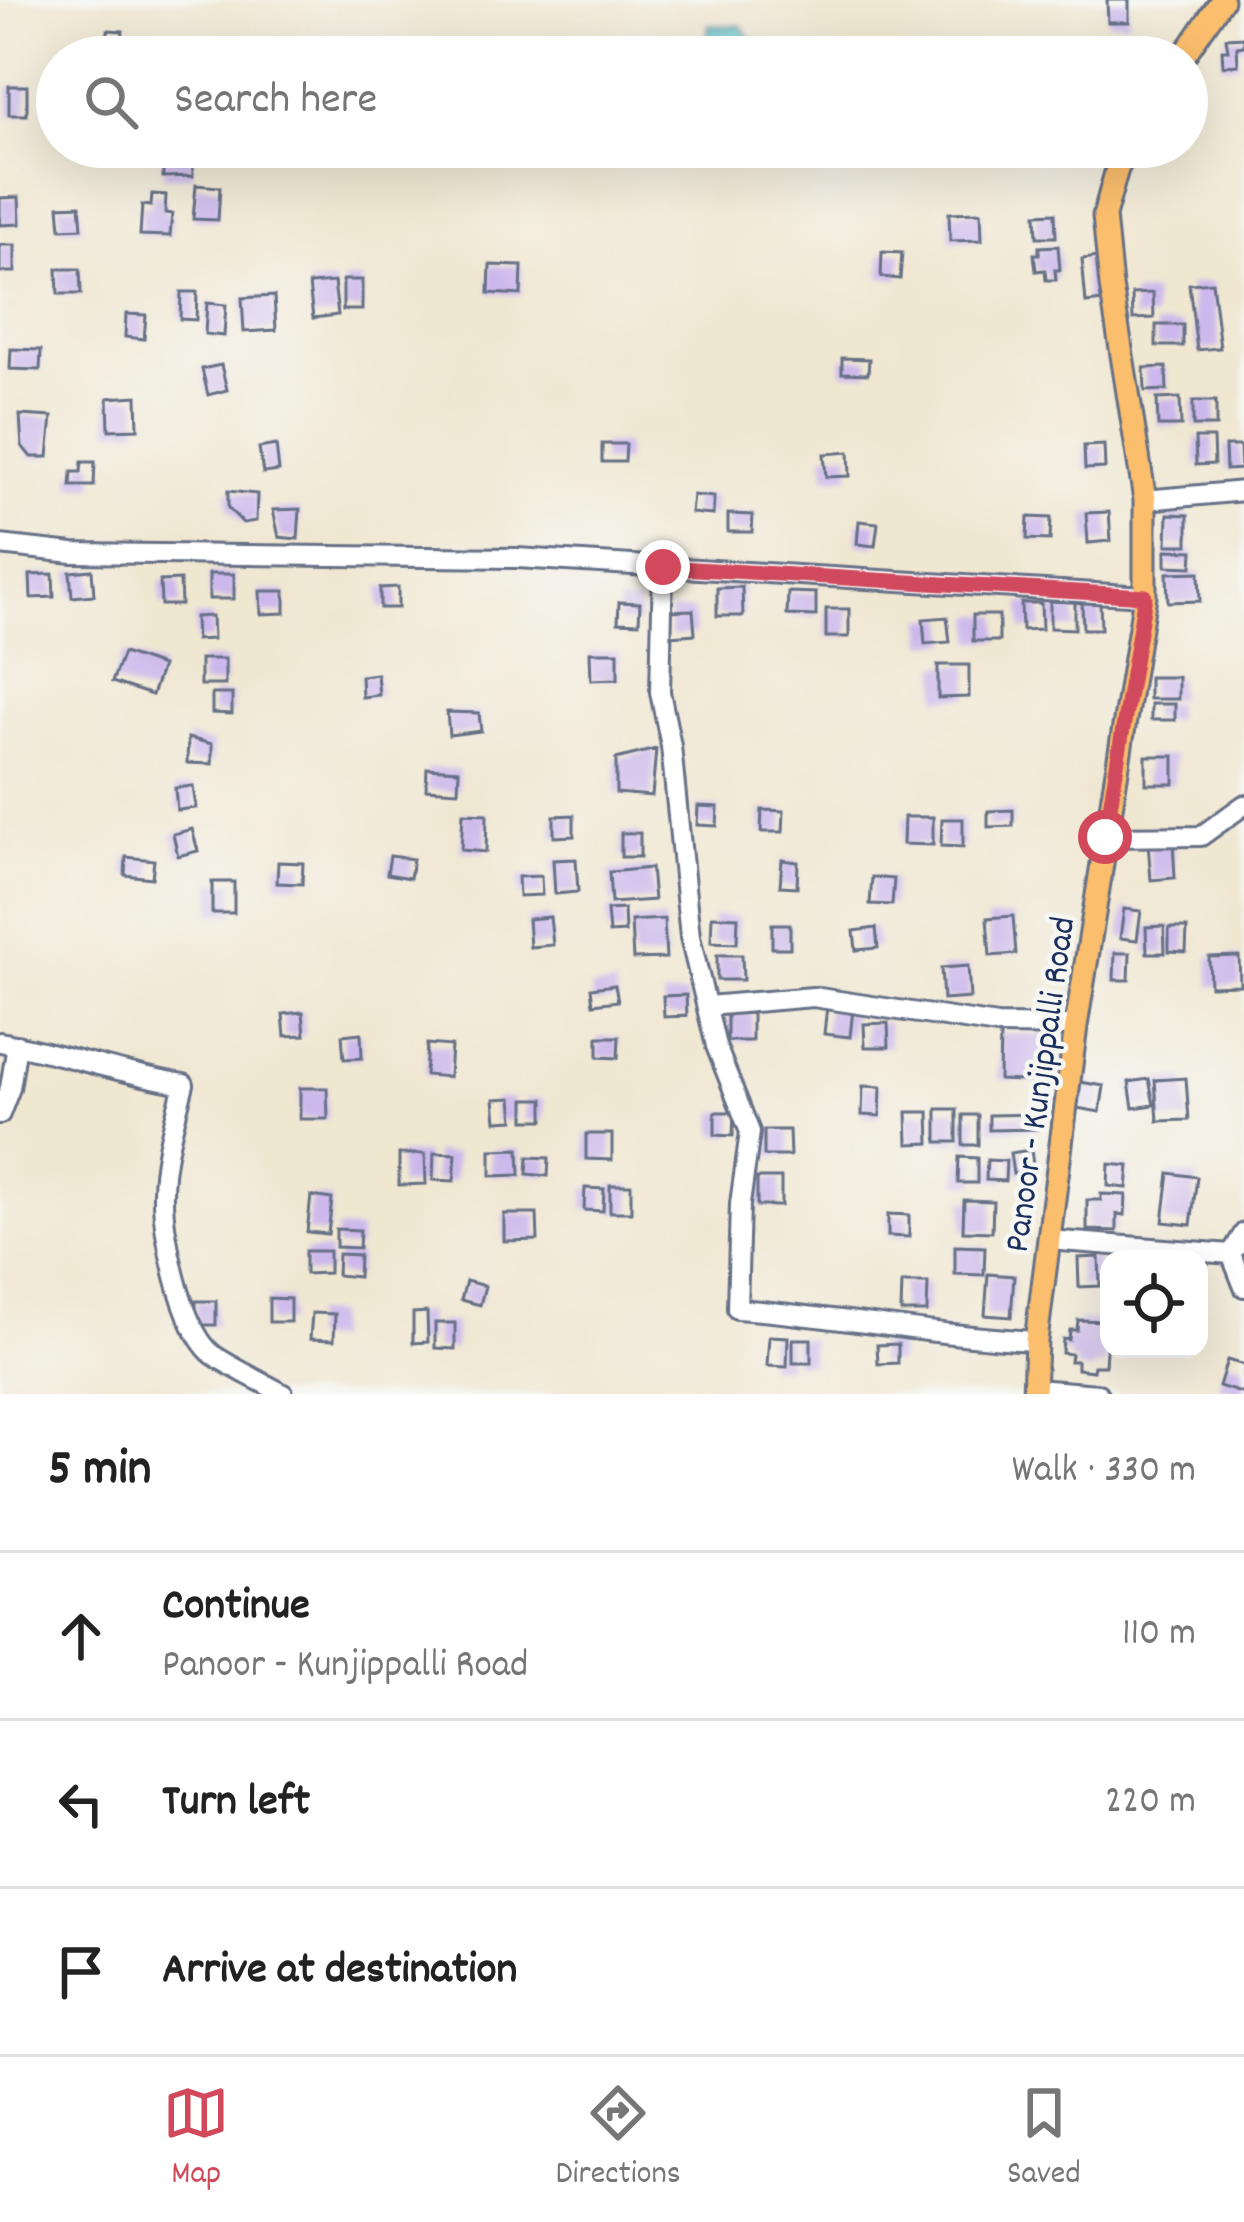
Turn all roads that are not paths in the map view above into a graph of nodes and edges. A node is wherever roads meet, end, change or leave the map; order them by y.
1 (1222, 0) edge
2 (1197, 36) edge
3 (1119, 168) edge
4 (1244, 490) edge
5 (1145, 500) junction
6 (0, 545) edge
7 (663, 567) junction
8 (1145, 596) junction
9 (1244, 805) edge
10 (1105, 837) junction
11 (708, 1006) junction
12 (1076, 1026) junction
13 (9, 1043) edge
14 (0, 1114) edge
15 (1244, 1233) edge
16 (1048, 1240) junction
17 (1231, 1254) junction
18 (1244, 1287) edge
19 (1036, 1341) junction
20 (1035, 1391) edge
21 (283, 1394) edge
22 (1098, 1394) edge

1 - 2 main road
3 - 5 main road, Panoor - Kunjippalli Road
4 - 5 street
5 - 8 main road, Panoor - Kunjippalli Road
6 - 7 street
7 - 8 street
7 - 11 street
8 - 10 main road, Panoor - Kunjippalli Road
9 - 10 street
10 - 12 main road, Panoor - Kunjippalli Road
11 - 12 street
11 - 19 street
12 - 16 main road, Panoor - Kunjippalli Road
13 - 14 street
13 - 21 street
15 - 17 street
16 - 17 street
16 - 19 main road, Panoor - Kunjippalli Road
17 - 18 street
19 - 20 main road, Panoor - Kunjippalli Road
20 - 22 street

